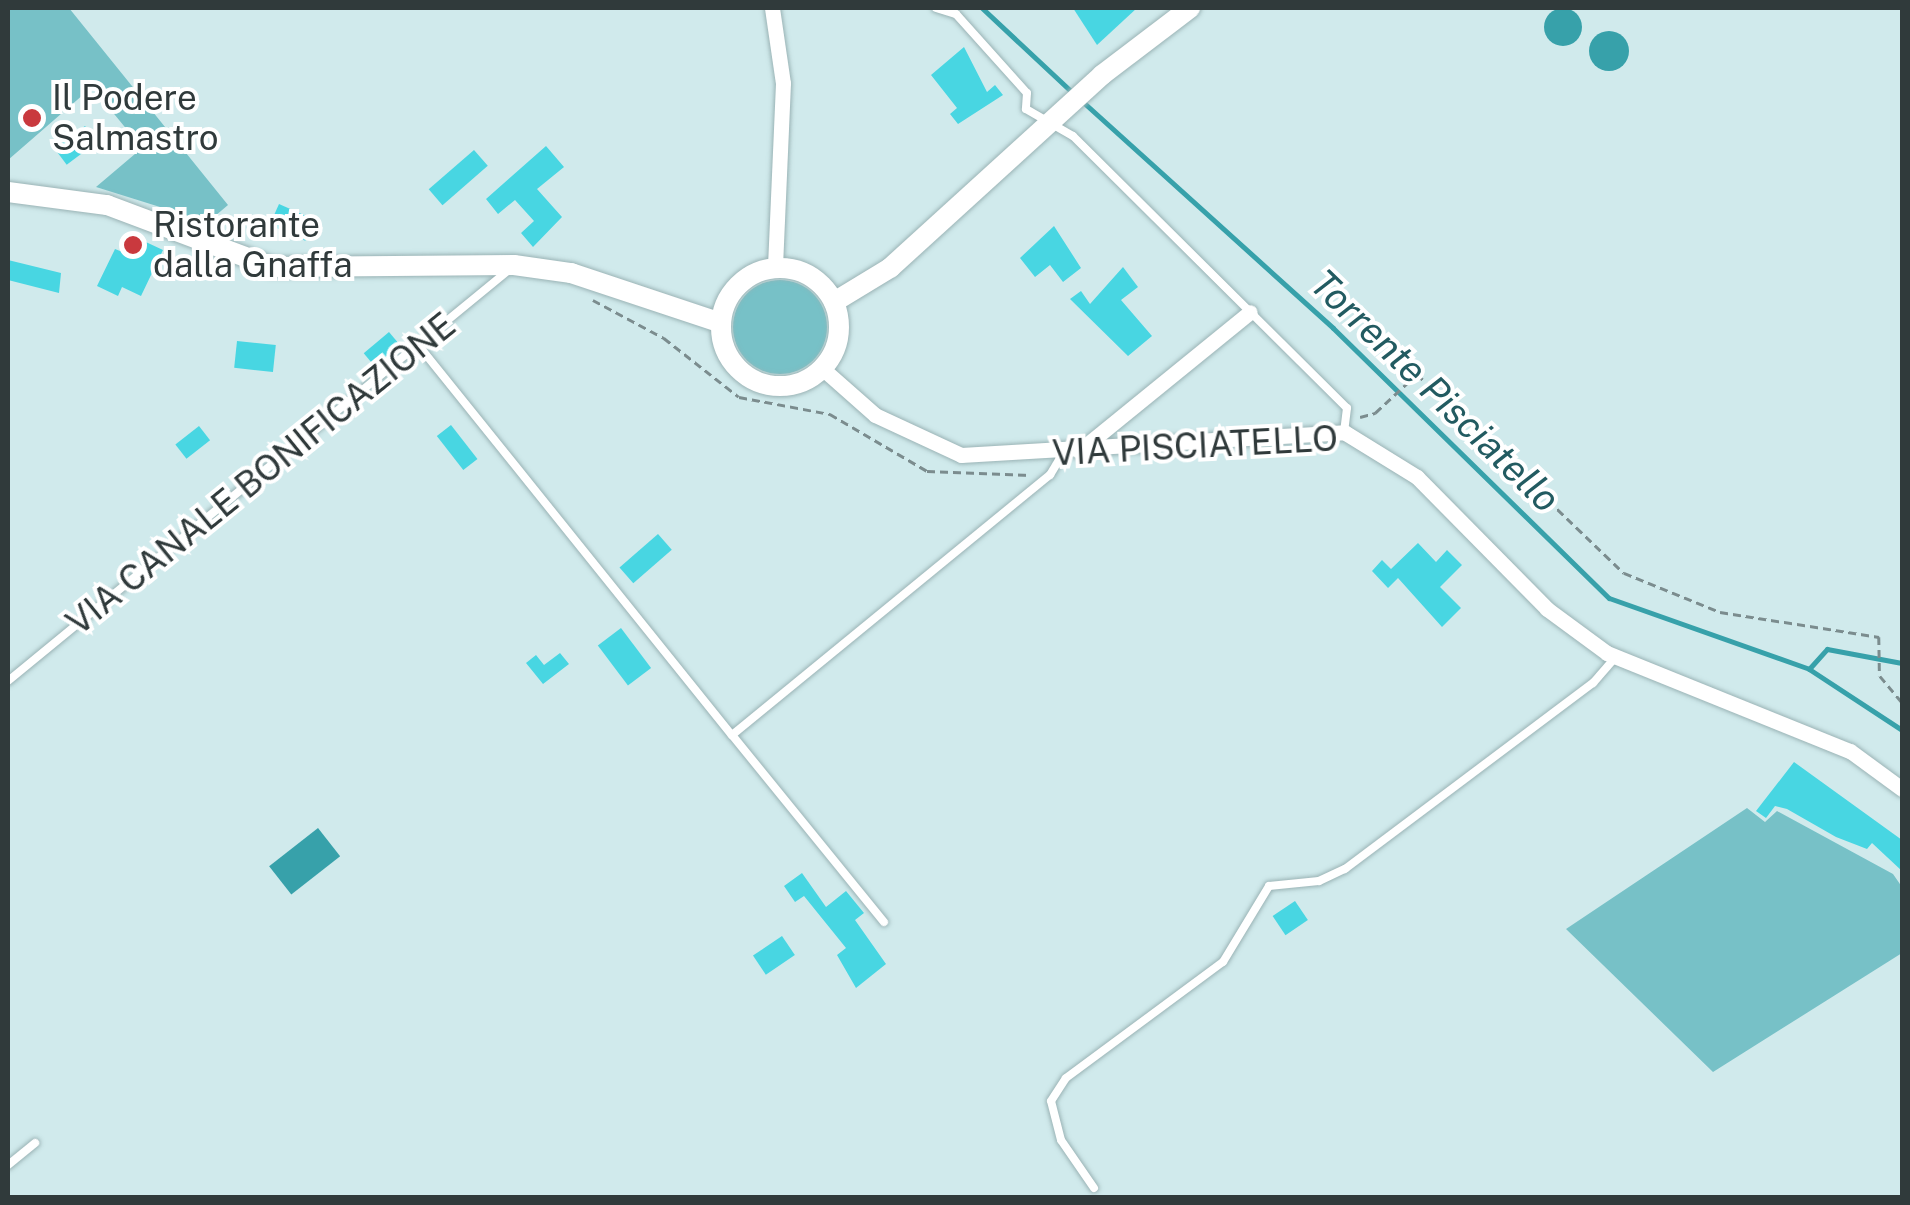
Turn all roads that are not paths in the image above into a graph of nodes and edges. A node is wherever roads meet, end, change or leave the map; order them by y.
1 (772, 8) edge
2 (936, 8) edge
3 (1190, 8) edge
4 (1060, 117) junction
5 (8, 192) edge
6 (514, 265) junction
7 (775, 268) junction
8 (834, 302) junction
9 (1250, 312) junction
10 (721, 323) junction
11 (419, 346) junction
12 (823, 369) junction
13 (1344, 432) junction
14 (1066, 456) junction
15 (1616, 657) junction
16 (8, 681) edge
17 (732, 735) junction
18 (1902, 789) edge
19 (884, 922) dead end
20 (35, 1142) dead end
21 (8, 1164) edge
22 (1094, 1188) dead end

1 - 7 street
2 - 4 lane
3 - 4 street
4 - 8 street
4 - 9 lane
5 - 6 street, VIA CANALE BONIFICAZIONE
6 - 10 street, VIA CANALE BONIFICAZIONE
6 - 11 lane, VIA CANALE BONIFICAZIONE
7 - 8 street
7 - 10 street
8 - 12 street
9 - 13 lane
9 - 14 street
10 - 12 street
11 - 16 lane, VIA CANALE BONIFICAZIONE
11 - 17 lane
12 - 14 street, VIA PISCIATELLO
13 - 14 street, VIA PISCIATELLO
13 - 15 street, VIA PISCIATELLO
14 - 17 lane
15 - 18 street, VIA PISCIATELLO
15 - 22 lane
17 - 19 lane
20 - 21 lane

